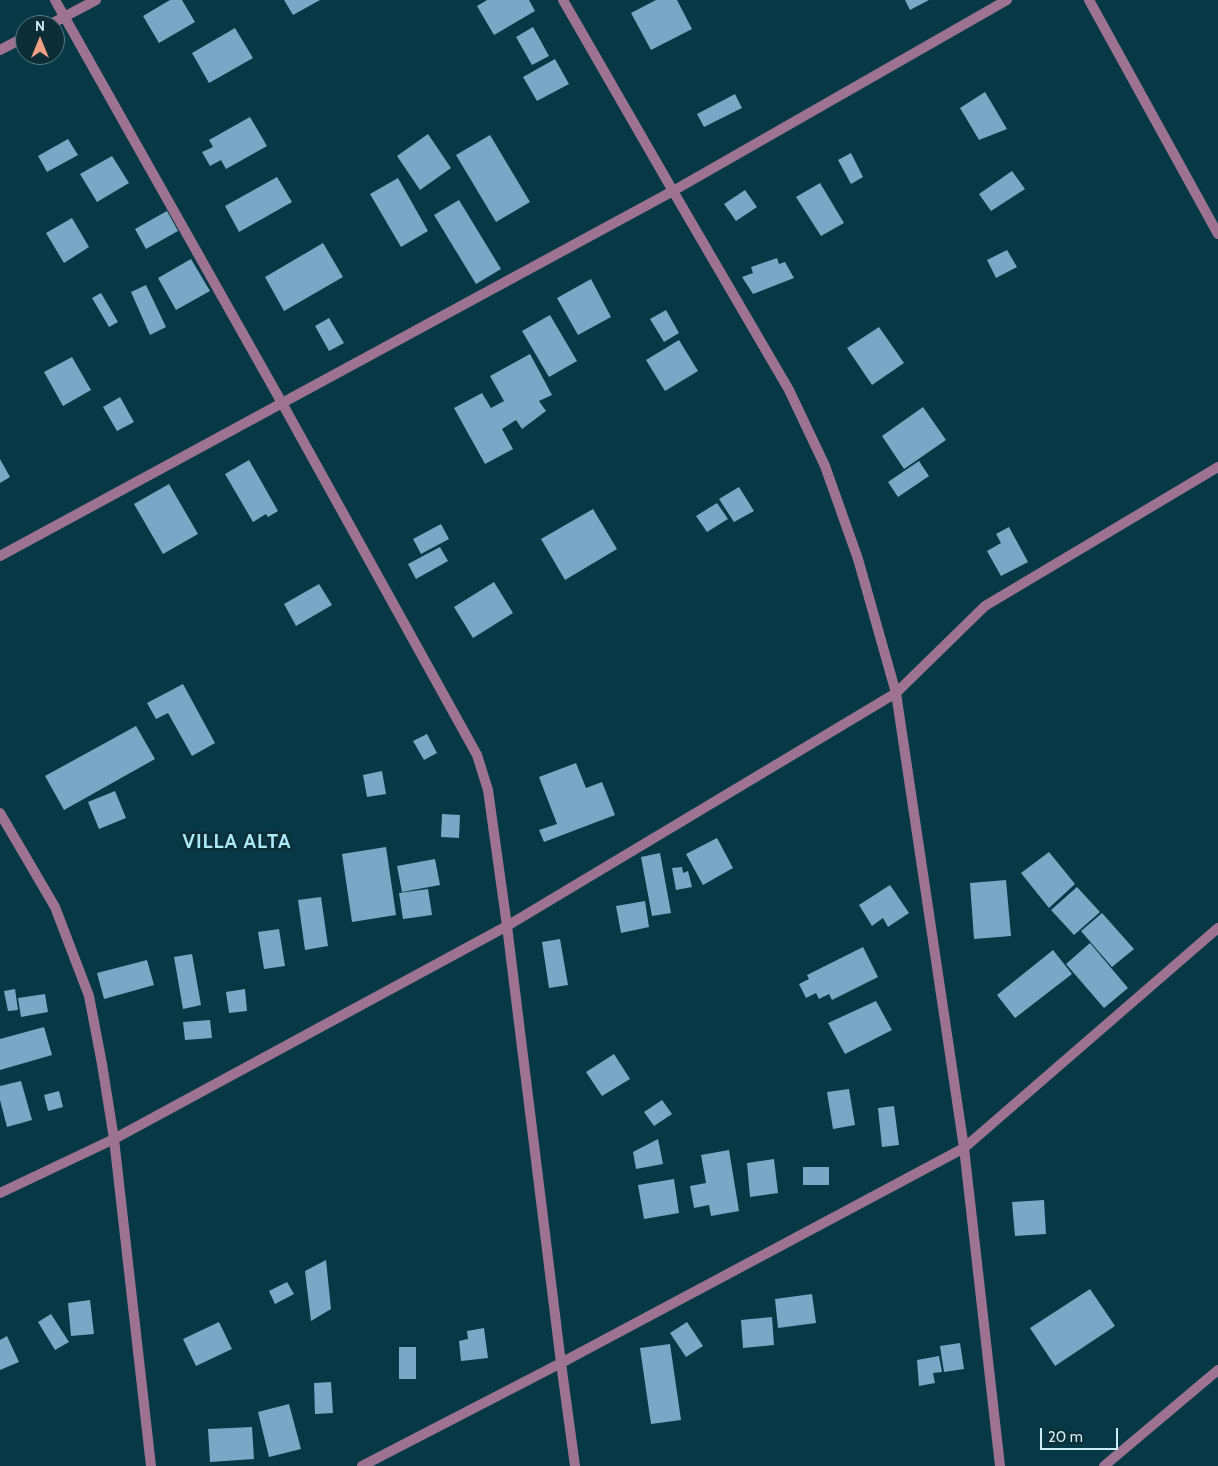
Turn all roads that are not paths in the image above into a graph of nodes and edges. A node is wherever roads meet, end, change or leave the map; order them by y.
1 (55, 0) edge
2 (96, 0) edge
3 (563, 0) edge
4 (1007, 0) edge
5 (1089, 0) edge
6 (62, 15) edge
7 (65, 17) edge
8 (65, 20) edge
9 (15, 42) edge
10 (0, 50) edge
11 (672, 191) junction
12 (1218, 234) edge
13 (282, 403) junction
14 (1218, 467) edge
15 (0, 556) edge
16 (896, 693) junction
17 (0, 813) edge
18 (507, 926) junction
19 (1218, 928) edge
20 (114, 1139) junction
21 (964, 1148) junction
22 (0, 1193) edge
23 (561, 1363) junction
24 (1218, 1370) edge
25 (151, 1466) edge
26 (362, 1466) edge
27 (575, 1466) edge
28 (1000, 1466) edge
29 (1104, 1466) edge

1 - 6 street
2 - 7 street
3 - 11 street
4 - 11 street
5 - 12 street
8 - 13 street
9 - 10 street
11 - 13 street
11 - 16 street
13 - 15 street
13 - 18 street
14 - 16 street
16 - 18 street
16 - 21 street
17 - 20 street
18 - 20 street
18 - 23 street
19 - 21 street
20 - 22 street
20 - 25 street
21 - 23 street
21 - 28 street
23 - 26 street
23 - 27 street
24 - 29 street

